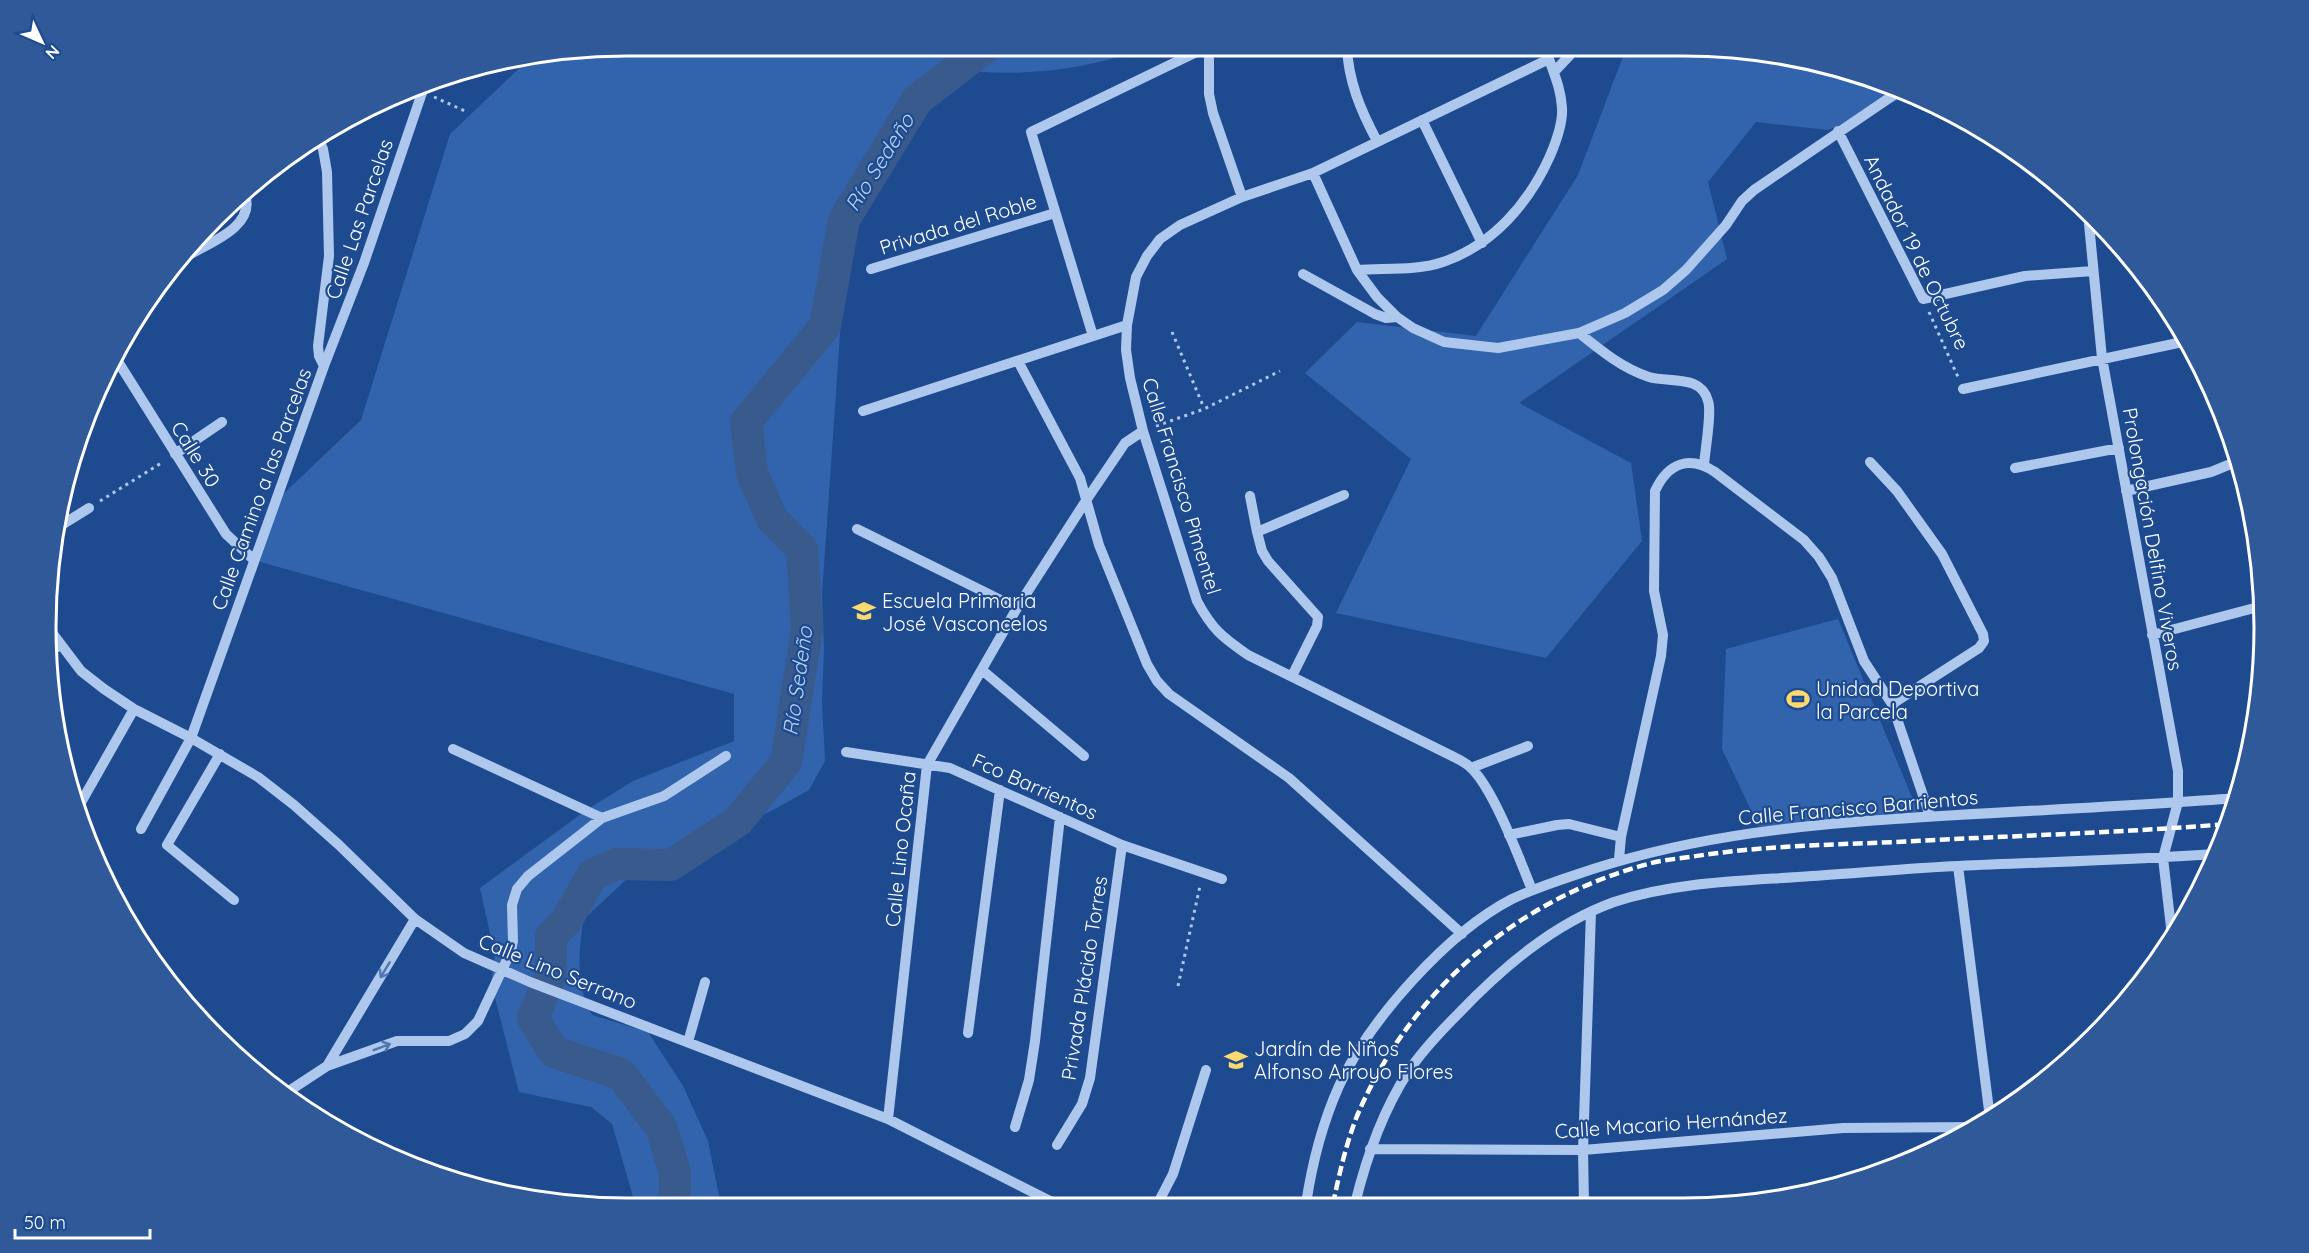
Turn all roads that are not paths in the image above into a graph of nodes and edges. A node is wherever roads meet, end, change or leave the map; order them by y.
1 (1188, 56) edge
2 (1209, 56) edge
3 (1348, 56) edge
4 (1569, 56) edge
5 (1554, 72) junction
6 (418, 95) edge
7 (1892, 96) edge
8 (1422, 120) junction
9 (1838, 131) junction
10 (1377, 141) junction
11 (320, 145) edge
12 (1313, 173) junction
13 (1242, 197) junction
14 (246, 200) edge
15 (1055, 213) junction
16 (2089, 226) edge
17 (1482, 243) junction
18 (197, 250) edge
19 (871, 269) dead end
20 (1357, 270) junction
21 (2093, 271) junction
22 (1303, 274) dead end
23 (1397, 317) junction
24 (1127, 325) junction
25 (1579, 333) junction
26 (1093, 336) junction
27 (2178, 343) edge
28 (2102, 358) junction
29 (1018, 361) junction
30 (119, 364) edge
31 (324, 366) junction
32 (1963, 389) road end
33 (863, 411) dead end
34 (222, 422) dead end
35 (1143, 431) junction
36 (2119, 448) junction
37 (175, 454) junction
38 (1870, 462) dead end
39 (2230, 464) edge
40 (1704, 465) junction
41 (2015, 468) dead end
42 (2126, 491) junction
43 (1344, 495) dead end
44 (1250, 496) dead end
45 (1087, 499) junction
46 (89, 508) road end
47 (65, 523) edge
48 (857, 529) dead end
49 (1257, 532) junction
50 (254, 560) junction
51 (1017, 608) junction
52 (2253, 608) edge
53 (2152, 635) junction
54 (56, 641) edge
55 (59, 646) joint
56 (982, 670) junction
57 (1292, 676) junction
58 (1892, 704) junction
59 (134, 709) junction
60 (191, 738) junction
61 (1528, 746) dead end
62 (453, 749) dead end
63 (846, 752) dead end
64 (220, 754) junction
65 (726, 756) dead end
66 (1084, 756) dead end
67 (927, 765) junction
68 (1471, 768) junction
69 (1000, 790) junction
70 (83, 799) edge
71 (2226, 799) edge
72 (2178, 802) junction
73 (1930, 816) junction
74 (1060, 817) junction
75 (602, 818) junction
76 (141, 829) dead end
77 (1509, 835) junction
78 (1621, 837) junction
79 (1122, 845) junction
80 (2206, 855) edge
81 (2163, 858) junction
82 (1619, 860) junction
83 (1958, 866) junction
84 (1222, 879) dead end
85 (1532, 890) junction
86 (234, 900) dead end
87 (1591, 912) junction
88 (415, 919) junction
89 (2170, 922) edge
90 (1462, 934) junction
91 (502, 969) junction
92 (705, 982) dead end
93 (968, 1033) dead end
94 (688, 1042) junction
95 (327, 1066) junction
96 (1206, 1070) dead end
97 (292, 1089) edge
98 (1989, 1108) edge
99 (888, 1119) junction
100 (1958, 1126) edge
101 (1015, 1127) dead end
102 (1057, 1145) dead end
103 (1371, 1149) junction
104 (1583, 1150) junction
105 (1044, 1198) edge
106 (1161, 1198) edge
107 (1307, 1198) edge
108 (1357, 1198) edge
109 (1584, 1198) edge

1 - 15 street
2 - 13 street
3 - 10 street
4 - 5 street
5 - 8 street, Calle Francisco Pimentel
5 - 17 street
6 - 31 street, Calle Las Parcelas
7 - 9 street
8 - 10 street, Calle Francisco Pimentel
8 - 17 street
9 - 21 street, Andador 19 de Octubre
9 - 25 street
10 - 12 street, Calle Francisco Pimentel
11 - 31 street, Calle Camino a las Parcelas
12 - 13 street, Calle Francisco Pimentel
12 - 20 street
13 - 24 street, Calle Francisco Pimentel
14 - 18 street
15 - 19 street, Privada del Roble
15 - 26 street
16 - 21 street, Prolongación Delfino Viveros
17 - 20 street
20 - 23 street
21 - 28 street, Prolongación Delfino Viveros
22 - 23 street
23 - 25 street
24 - 26 street
24 - 35 street, Calle Francisco Pimentel
25 - 40 street
26 - 29 street
27 - 28 street
28 - 32 street
28 - 36 street, Prolongación Delfino Viveros
29 - 33 street
29 - 45 street
30 - 37 street, Calle 30
31 - 50 street, Calle Camino a las Parcelas
34 - 37 street
35 - 45 street, Calle Lino Ocaña
35 - 57 street, Calle Francisco Pimentel
36 - 41 street
36 - 42 street, Prolongación Delfino Viveros
37 - 50 street, Calle 30
38 - 58 street
39 - 42 street
40 - 58 street
40 - 78 street
42 - 53 street, Prolongación Delfino Viveros
43 - 49 street
44 - 49 street
45 - 51 street, Calle Lino Ocaña
45 - 90 street
46 - 47 street
48 - 51 street
49 - 57 street
50 - 60 street, Calle Camino a las Parcelas
51 - 56 street, Calle Lino Ocaña
52 - 53 street
53 - 72 street, Prolongación Delfino Viveros
54 - 55 street, Calle Lino Serrano
55 - 59 street, Calle Lino Serrano
56 - 66 street
56 - 67 street, Calle Lino Ocaña
57 - 68 street, Calle Francisco Pimentel
58 - 73 street
59 - 60 street, Calle Lino Serrano
59 - 70 street
60 - 64 street, Calle Lino Serrano
60 - 76 street, Calle Camino a las Parcelas
61 - 68 street
62 - 75 street
63 - 67 street, Fco Barrientos
64 - 86 street
64 - 88 street, Calle Lino Serrano
65 - 75 street
67 - 69 street, Fco Barrientos
67 - 99 street, Calle Lino Ocaña
68 - 77 street, Calle Francisco Pimentel
69 - 74 street, Fco Barrientos
69 - 93 street
71 - 72 street, Calle Francisco Barrientos
72 - 73 street, Calle Francisco Barrientos
72 - 81 street, Prolongación Delfino Viveros
73 - 82 street, Calle Francisco Barrientos
74 - 79 street, Fco Barrientos
74 - 101 street
75 - 91 street
77 - 78 street
77 - 85 street, Calle Francisco Pimentel
78 - 82 street
79 - 84 street, Fco Barrientos
79 - 102 street, Privada Plácido Torres
80 - 81 street
81 - 83 street
81 - 89 street
82 - 85 street, Calle Francisco Barrientos
83 - 87 street
83 - 98 street
85 - 90 street, Calle Francisco Barrientos
87 - 103 street
87 - 104 street
88 - 91 street, Calle Lino Serrano
88 -> 95 street
90 - 107 street, Calle Francisco Barrientos
91 - 94 street, Calle Lino Serrano
95 -> 91 street
92 - 94 street
94 - 99 street, Calle Lino Serrano
95 - 97 street
96 - 106 street
99 - 105 street, Calle Lino Serrano
100 - 104 street, Calle Macario Hernández
103 - 104 street, Calle Macario Hernández
103 - 108 street
104 - 109 street

